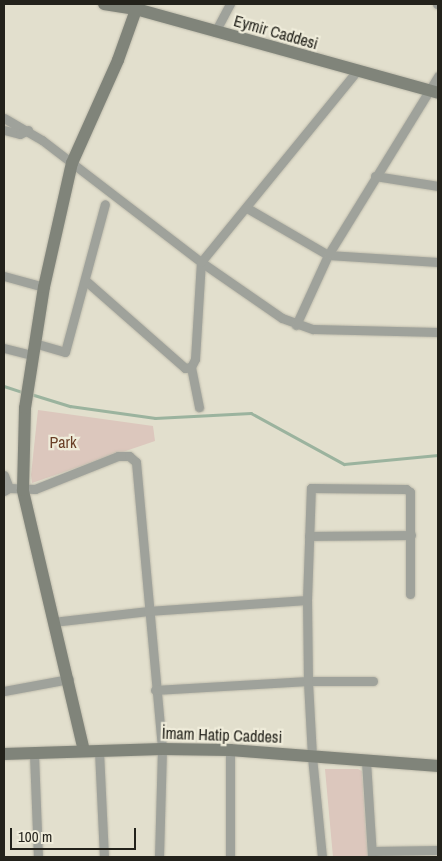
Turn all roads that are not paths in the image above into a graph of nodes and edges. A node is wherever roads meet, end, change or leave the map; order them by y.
1 (104, 4) edge
2 (230, 4) edge
3 (137, 7) edge
4 (216, 32) junction
5 (357, 71) junction
6 (438, 76) edge
7 (433, 92) edge
8 (4, 118) edge
9 (4, 130) edge
10 (28, 130) junction
11 (72, 163) junction
12 (375, 176) junction
13 (438, 186) edge
14 (105, 204) dead end
15 (247, 208) junction
16 (328, 255) junction
17 (201, 262) junction
18 (438, 262) edge
19 (4, 276) edge
20 (86, 281) junction
21 (44, 287) junction
22 (296, 325) junction
23 (438, 332) edge
24 (4, 348) edge
25 (33, 349) junction
26 (191, 367) junction
27 (199, 407) dead end
28 (4, 475) edge
29 (6, 490) edge
30 (23, 490) junction
31 (411, 535) junction
32 (309, 536) junction
33 (410, 594) dead end
34 (307, 600) junction
35 (148, 611) junction
36 (54, 622) junction
37 (68, 679) junction
38 (372, 681) dead end
39 (308, 682) junction
40 (155, 690) junction
41 (4, 691) edge
42 (162, 749) junction
43 (230, 750) junction
44 (84, 751) junction
45 (99, 751) junction
46 (4, 754) edge
47 (34, 754) junction
48 (312, 756) junction
49 (366, 761) junction
50 (438, 766) edge
51 (438, 850) edge
52 (372, 854) edge
53 (38, 857) edge
54 (104, 857) edge
55 (159, 857) edge
56 (230, 857) edge
57 (322, 857) edge

1 - 3 street, Eymir Caddesi
2 - 4 street
3 - 4 street, Eymir Caddesi
3 - 11 street
4 - 5 street, Eymir Caddesi
5 - 7 street, Eymir Caddesi
5 - 15 street
6 - 7 street
7 - 12 street
8 - 10 street
9 - 10 street
10 - 11 street
11 - 17 street
11 - 21 street
12 - 13 street
12 - 16 street
14 - 20 street
15 - 16 street
15 - 17 street
16 - 18 street
16 - 22 street
17 - 22 street
17 - 26 street
19 - 21 street
20 - 25 street
20 - 26 street
21 - 25 street
22 - 23 street
24 - 25 street
25 - 30 street
26 - 27 street
28 - 29 street
29 - 30 street
30 - 35 street
30 - 36 street
31 - 32 street
31 - 32 street
31 - 33 street
32 - 34 street
34 - 35 street
34 - 39 street
35 - 36 street
35 - 40 street
36 - 37 street
37 - 41 street
37 - 44 street
38 - 39 street
39 - 40 street
39 - 48 street
40 - 42 street
42 - 43 street, İmam Hatip Caddesi
42 - 45 street, İmam Hatip Caddesi
42 - 55 street
43 - 48 street, İmam Hatip Caddesi
43 - 56 street
44 - 45 street, İmam Hatip Caddesi
44 - 47 street, İmam Hatip Caddesi
45 - 54 street
46 - 47 street, İmam Hatip Caddesi
47 - 53 street
48 - 49 street, İmam Hatip Caddesi
48 - 57 street
49 - 50 street, İmam Hatip Caddesi
49 - 52 street
51 - 52 street

